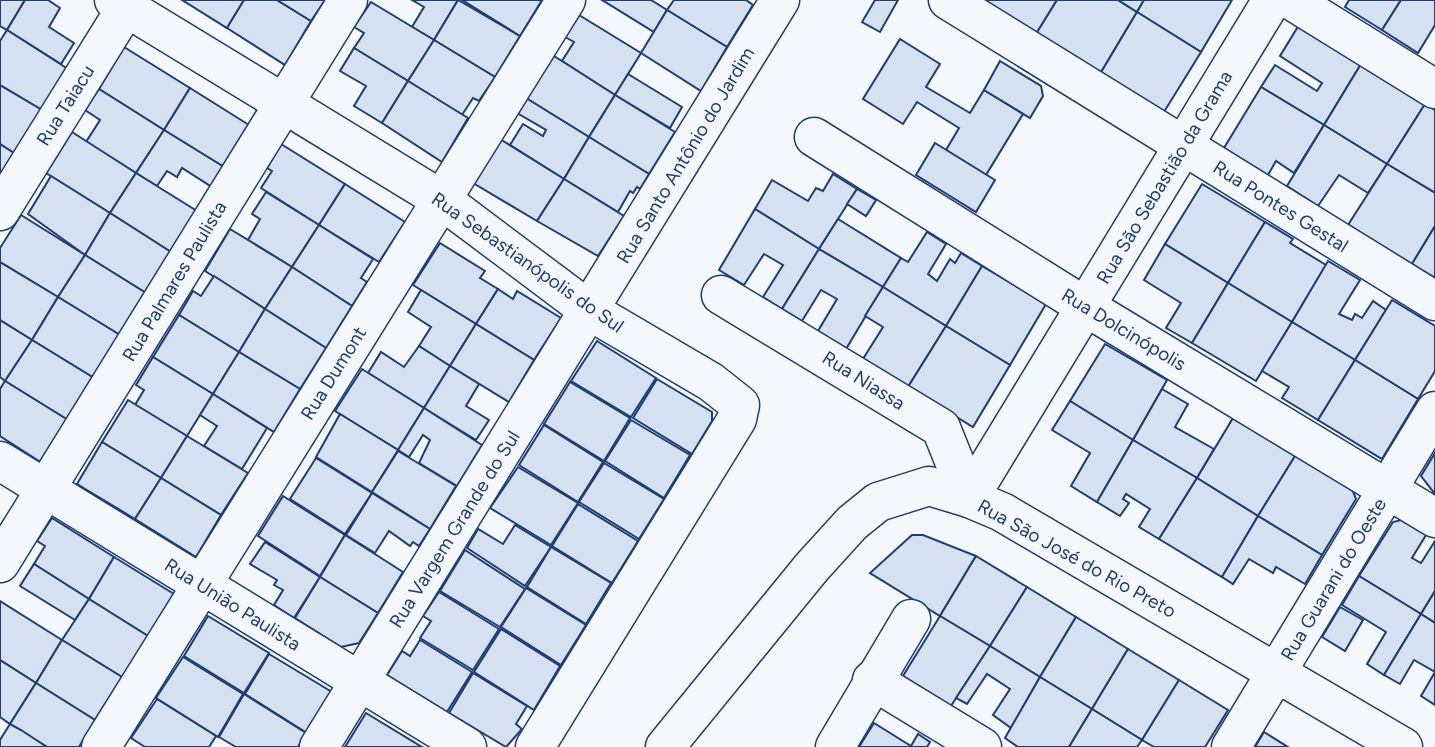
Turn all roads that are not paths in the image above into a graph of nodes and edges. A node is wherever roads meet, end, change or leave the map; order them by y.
1 (348, 0) edge
2 (566, 0) edge
3 (780, 0) edge
4 (948, 0) edge
5 (1272, 0) edge
6 (1291, 0) edge
7 (124, 2) edge
8 (1435, 89) edge
9 (283, 101) junction
10 (814, 137) dead end
11 (1183, 146) junction
12 (442, 200) junction
13 (0, 211) edge
14 (721, 296) dead end
15 (1435, 301) edge
16 (1086, 307) junction
17 (590, 311) junction
18 (1435, 411) edge
19 (0, 461) edge
20 (46, 489) junction
21 (1388, 489) junction
22 (969, 498) junction
23 (1435, 518) edge
24 (0, 563) edge
25 (202, 585) junction
26 (911, 619) dead end
27 (1277, 671) junction
28 (872, 680) junction
29 (359, 682) junction
30 (102, 747) edge
31 (319, 747) edge
32 (467, 747) edge
33 (535, 747) edge
34 (664, 747) edge
35 (835, 747) edge
36 (982, 747) edge
37 (1231, 747) edge
38 (1403, 747) edge

1 - 9 street, Rua Palmares Paulista
2 - 12 street, Rua Dumont
3 - 17 street, Rua Santo Antônio do Jardim
4 - 11 street, Rua Pontes Gestal
5 - 11 street, Rua São Sebastião da Grama
6 - 8 street
7 - 9 street, Rua Sebastianópolis do Sul
7 - 13 street, Rua Taiacu
9 - 12 street, Rua Sebastianópolis do Sul
9 - 20 street, Rua Palmares Paulista
10 - 16 street, Rua Dolcinópolis
11 - 15 street, Rua Pontes Gestal
11 - 16 street, Rua São Sebastião da Grama
12 - 17 street, Rua Sebastianópolis do Sul
12 - 25 street, Rua Dumont
14 - 22 street, Rua Niassa
16 - 21 street, Rua Dolcinópolis
16 - 22 street, Rua São Sebastião da Grama
17 - 29 street, Rua Vargem Grande do Sul
17 - 33 street, Rua Sebastianópolis do Sul
18 - 21 street, Rua Guarani do Oeste
19 - 20 street, Rua União Paulista
20 - 24 street, Rua Palmares Paulista
20 - 25 street, Rua União Paulista
21 - 23 street, Rua Dolcinópolis
21 - 27 street, Rua Guarani do Oeste
22 - 27 street, Rua São José do Rio Preto
22 - 34 street, Rua São José do Rio Preto
25 - 29 street, Rua União Paulista
25 - 30 street, Rua Dumont
26 - 28 street
27 - 37 street, Rua Guarani do Oeste
27 - 38 street, Rua São José do Rio Preto
28 - 35 street
28 - 36 street
29 - 31 street, Rua Vargem Grande do Sul
29 - 32 street, Rua União Paulista

